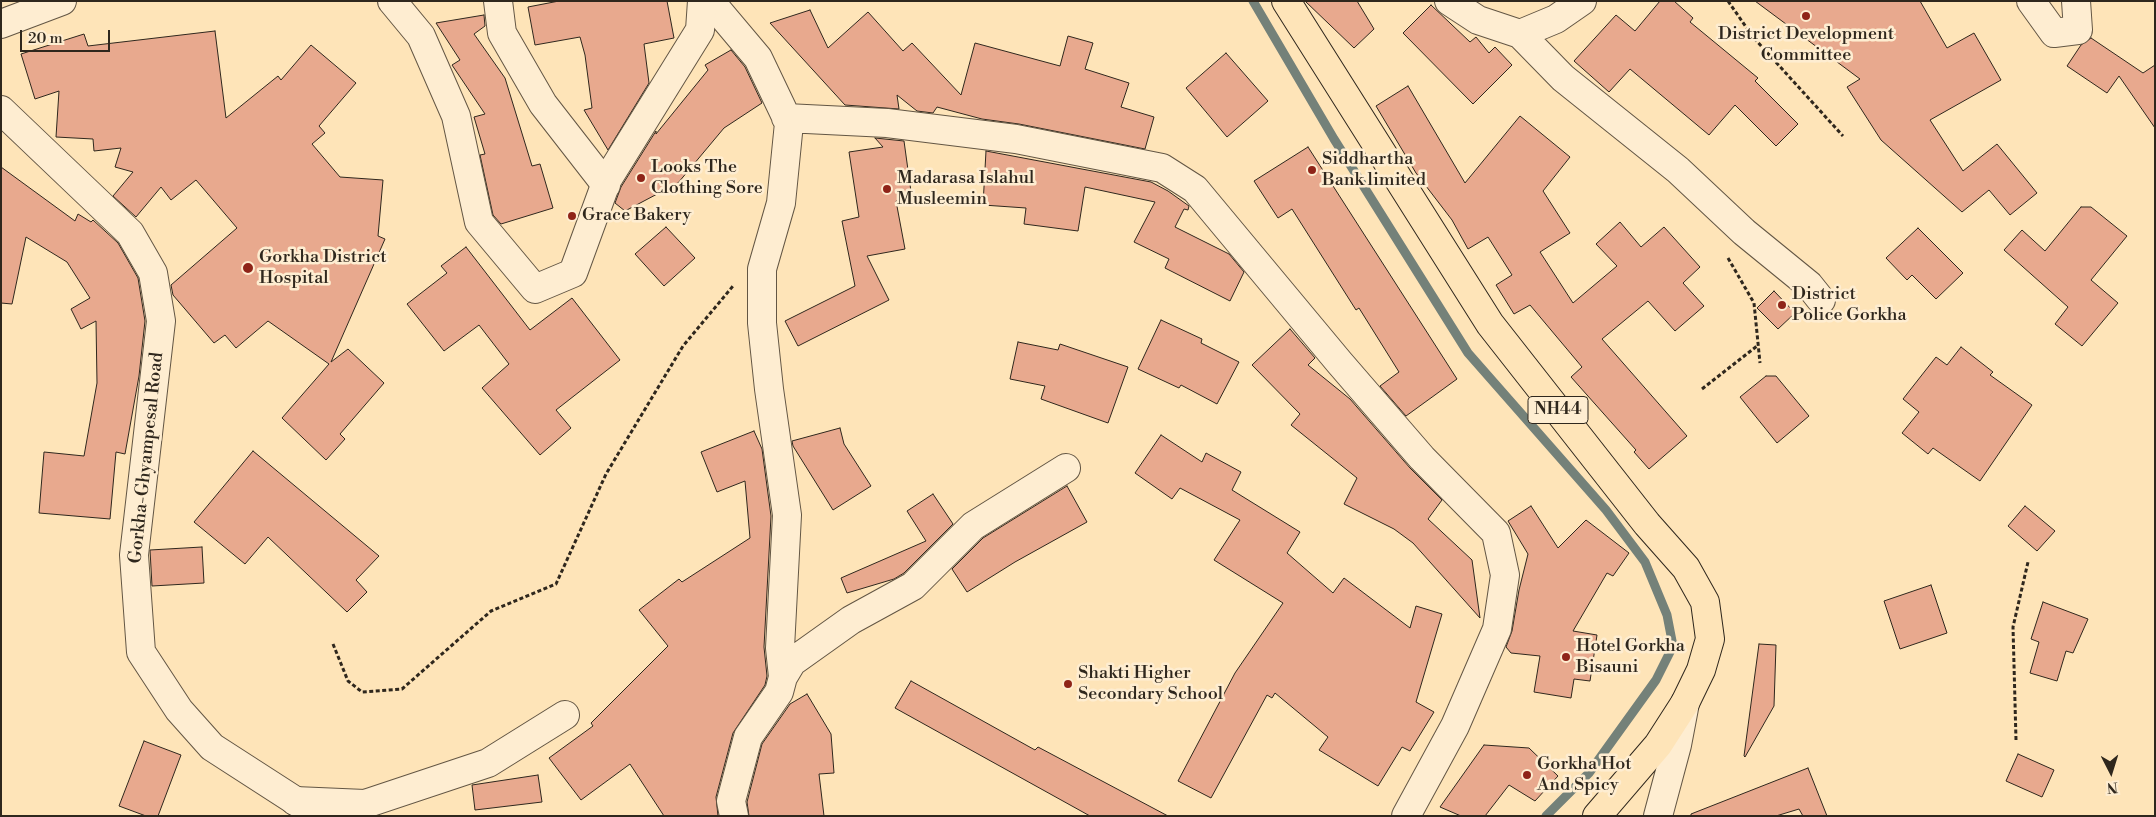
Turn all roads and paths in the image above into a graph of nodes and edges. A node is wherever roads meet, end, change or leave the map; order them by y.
1 (62, 1) edge
2 (392, 1) edge
3 (498, 1) edge
4 (702, 1) edge
5 (710, 1) edge
6 (1286, 1) edge
7 (1449, 1) edge
8 (1582, 1) edge
9 (1728, 1) edge
10 (2031, 1) edge
11 (2076, 1) edge
12 (1, 24) edge
13 (1520, 34) junction
14 (1, 110) edge
15 (786, 118) junction
16 (1843, 136) dead end
17 (606, 185) junction
18 (1723, 250) dead end
19 (762, 268) junction
20 (1821, 300) dead end
21 (1757, 346) junction
22 (1760, 363) dead end
23 (1702, 389) dead end
24 (1066, 468) dead end
25 (2028, 562) dead end
26 (333, 644) dead end
27 (783, 677) junction
28 (1685, 703) junction
29 (565, 716) dead end
30 (2016, 740) dead end
31 (295, 800) junction
32 (319, 816) edge
33 (734, 816) edge
34 (1406, 816) edge
35 (1597, 816) edge
36 (1658, 816) edge

1 - 12 street
2 - 17 street
3 - 17 street
4 - 17 street
5 - 15 street
6 - 28 main road, NH44
7 - 13 street
8 - 13 street
9 - 16 path
10 - 11 street
13 - 20 street
14 - 31 street, Gorkha-Ghyampesal Road
15 - 19 street
15 - 34 street
18 - 21 path
19 - 26 path
19 - 27 street
21 - 22 path
21 - 23 path
24 - 27 street
25 - 30 path
27 - 33 street
28 - 35 main road, NH44
28 - 36 street
29 - 31 street
31 - 32 street, Gorkha-Ghyampesal Road

